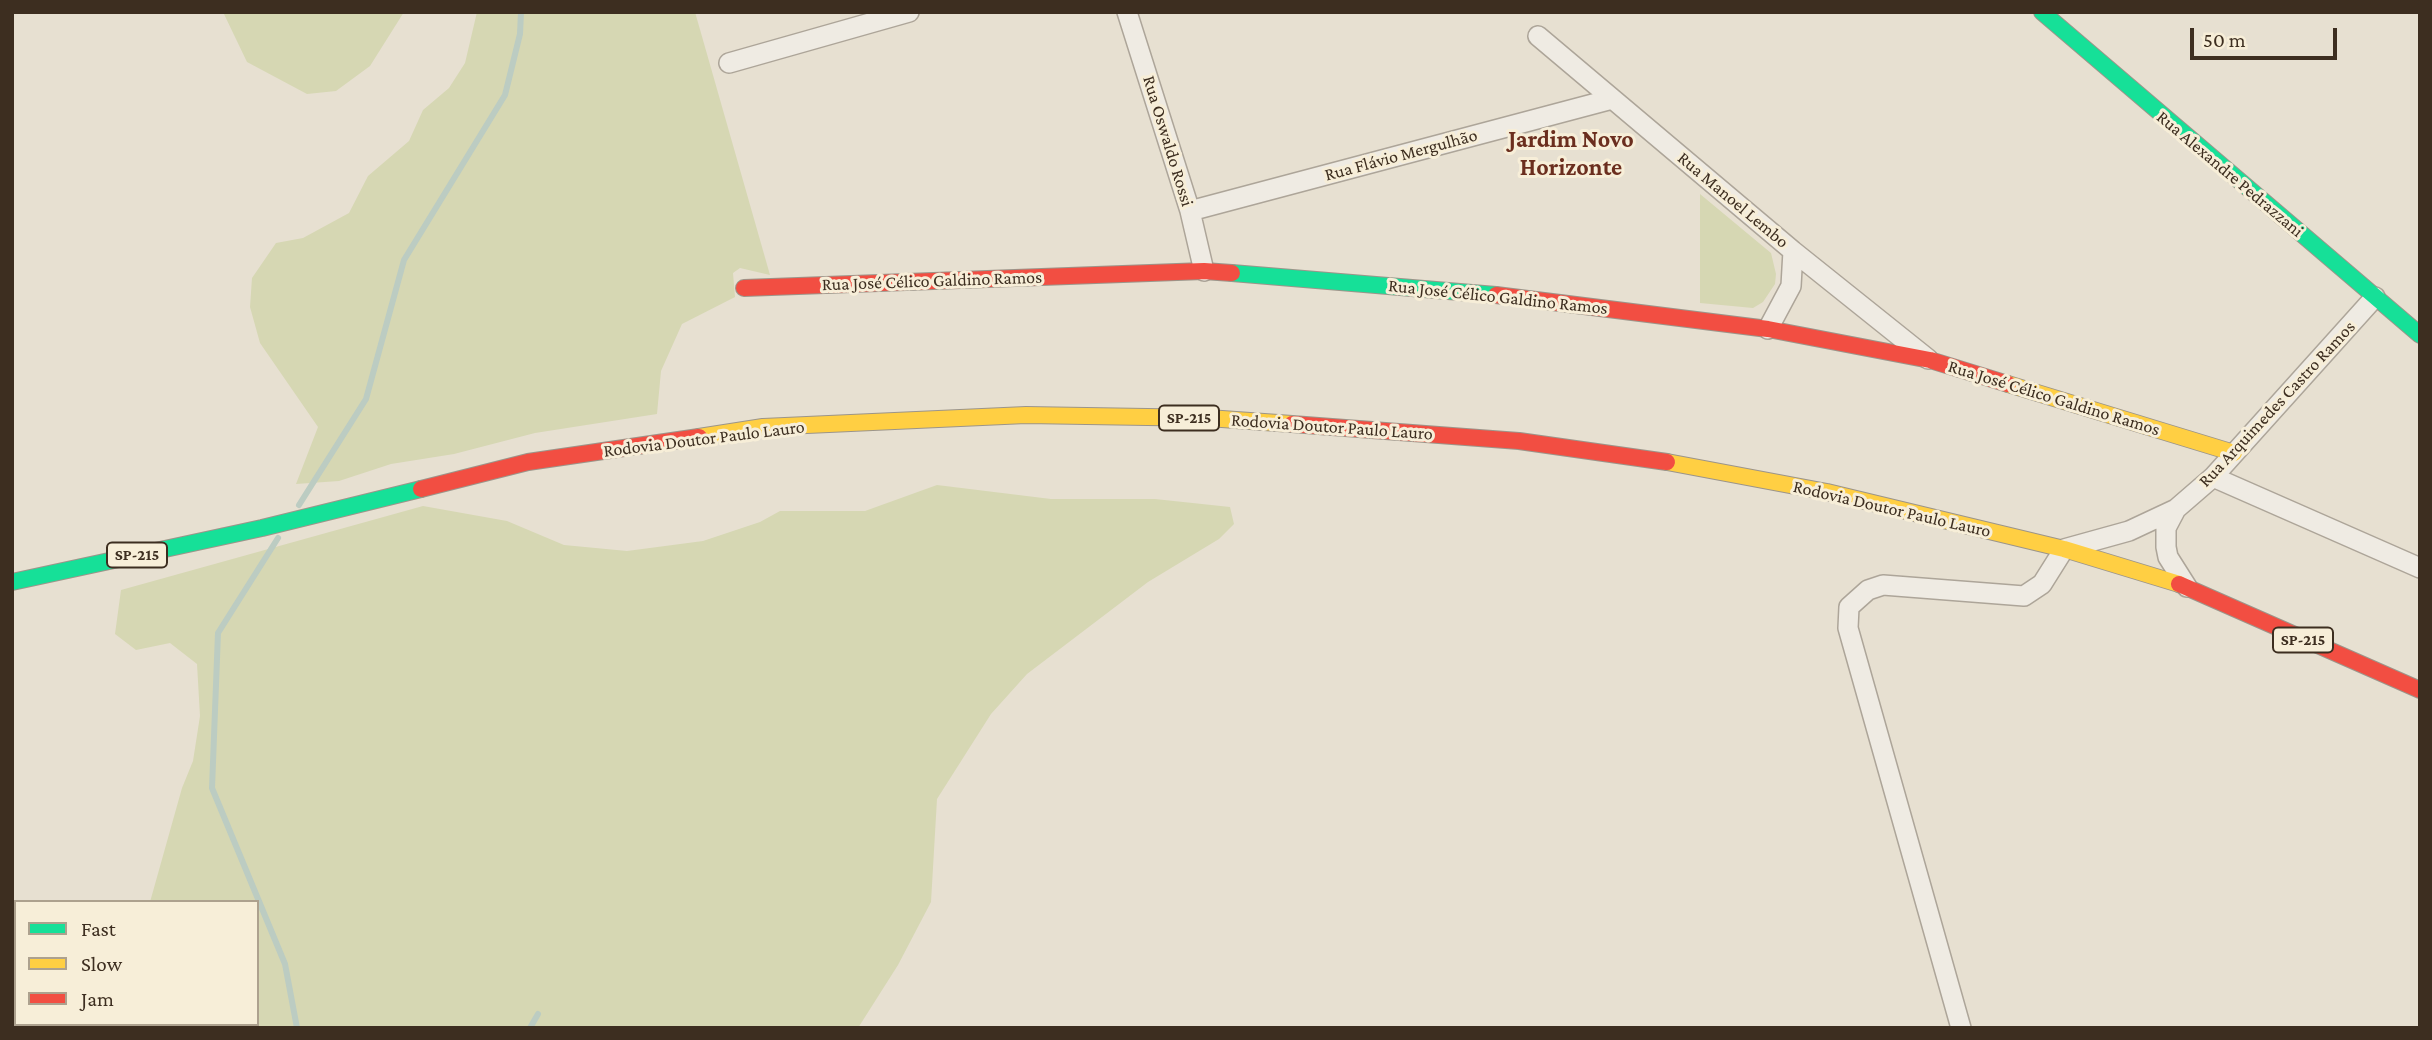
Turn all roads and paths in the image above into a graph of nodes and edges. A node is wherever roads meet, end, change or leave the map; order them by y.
1 (909, 12) edge
2 (1127, 12) edge
3 (2042, 12) edge
4 (1538, 36) dead end
5 (729, 63) dead end
6 (1612, 99) junction
7 (1190, 211) junction
8 (1793, 251) junction
9 (1204, 271) junction
10 (744, 288) dead end
11 (2375, 297) junction
12 (1768, 329) junction
13 (2420, 335) edge
14 (1930, 360) junction
15 (2234, 453) junction
16 (2213, 477) junction
17 (2176, 509) junction
18 (2064, 549) junction
19 (2420, 568) edge
20 (12, 582) edge
21 (2188, 587) junction
22 (2420, 690) edge
23 (1961, 1028) edge

1 - 5 street
2 - 7 street, Rua Oswaldo Rossi
3 - 11 main road, Rua Alexandre Pedrazzani
4 - 6 street, Rua Manoel Lembo
6 - 7 street, Rua Flávio Mergulhão
6 - 8 street, Rua Manoel Lembo
7 - 9 street, Rua Oswaldo Rossi
8 - 12 street
8 - 14 street, Rua Manoel Lembo
9 - 10 main road, Rua José Célico Galdino Ramos
9 - 12 main road, Rua José Célico Galdino Ramos
11 - 13 main road, Rua Alexandre Pedrazzani
11 - 15 street, Rua Arquimedes Castro Ramos
12 - 14 main road, Rua José Célico Galdino Ramos
14 - 15 main road, Rua José Célico Galdino Ramos
15 - 16 street, Rua Arquimedes Castro Ramos
16 - 17 street, Rua Arquimedes Castro Ramos
16 - 19 street
17 - 18 street, Rua Arquimedes Castro Ramos
17 - 21 street
18 - 20 main road, Rodovia Doutor Paulo Lauro / SP-215
18 - 21 main road, Rodovia Doutor Paulo Lauro / SP-215
18 - 23 street
21 - 22 main road, Rodovia Doutor Paulo Lauro / SP-215

